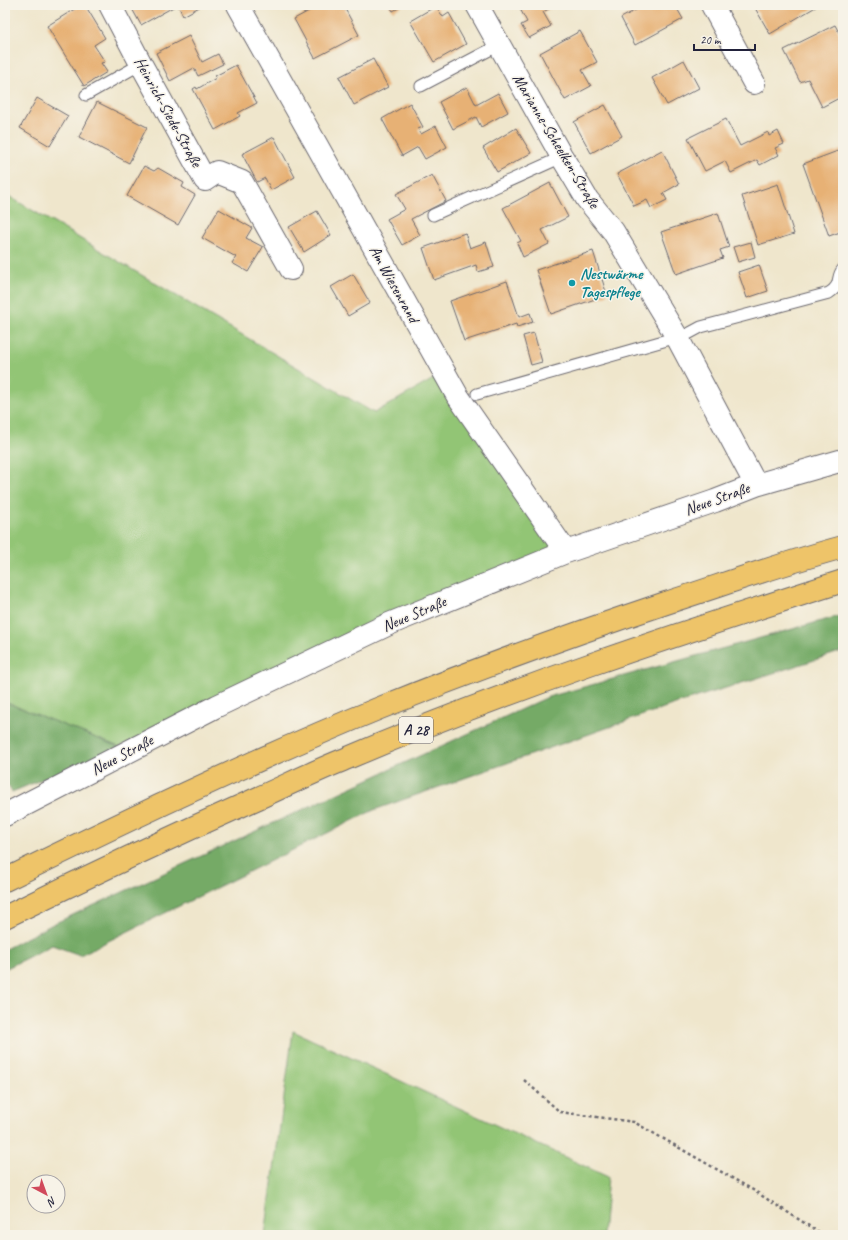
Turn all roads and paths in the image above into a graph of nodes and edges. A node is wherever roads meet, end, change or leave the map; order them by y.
1 (110, 5) edge
2 (238, 5) edge
3 (477, 5) edge
4 (712, 5) edge
5 (499, 45) junction
6 (141, 64) junction
7 (754, 83) dead end
8 (421, 86) dead end
9 (86, 95) dead end
10 (562, 158) junction
11 (433, 215) dead end
12 (291, 269) dead end
13 (843, 269) edge
14 (677, 337) junction
15 (477, 394) dead end
16 (843, 460) edge
17 (756, 485) junction
18 (843, 547) edge
19 (566, 552) junction
20 (843, 581) edge
21 (5, 815) edge
22 (5, 880) edge
23 (5, 916) edge
24 (524, 1080) dead end
25 (823, 1235) edge

1 - 6 street, Heinrich-Siede-Straße
2 - 19 street, Am Wiesenrand
3 - 5 street, Marianne-Scheelken-Straße
4 - 7 street
5 - 8 lane
5 - 10 street, Marianne-Scheelken-Straße
6 - 9 lane
6 - 12 street, Heinrich-Siede-Straße
10 - 11 lane
10 - 14 street, Marianne-Scheelken-Straße
13 - 14 lane
14 - 15 lane
14 - 17 street, Marianne-Scheelken-Straße
16 - 17 street, Neue Straße
17 - 19 street, Neue Straße
18 - 22 highway, A 28
19 - 21 street, Neue Straße
20 - 23 highway, A 28
24 - 25 path

